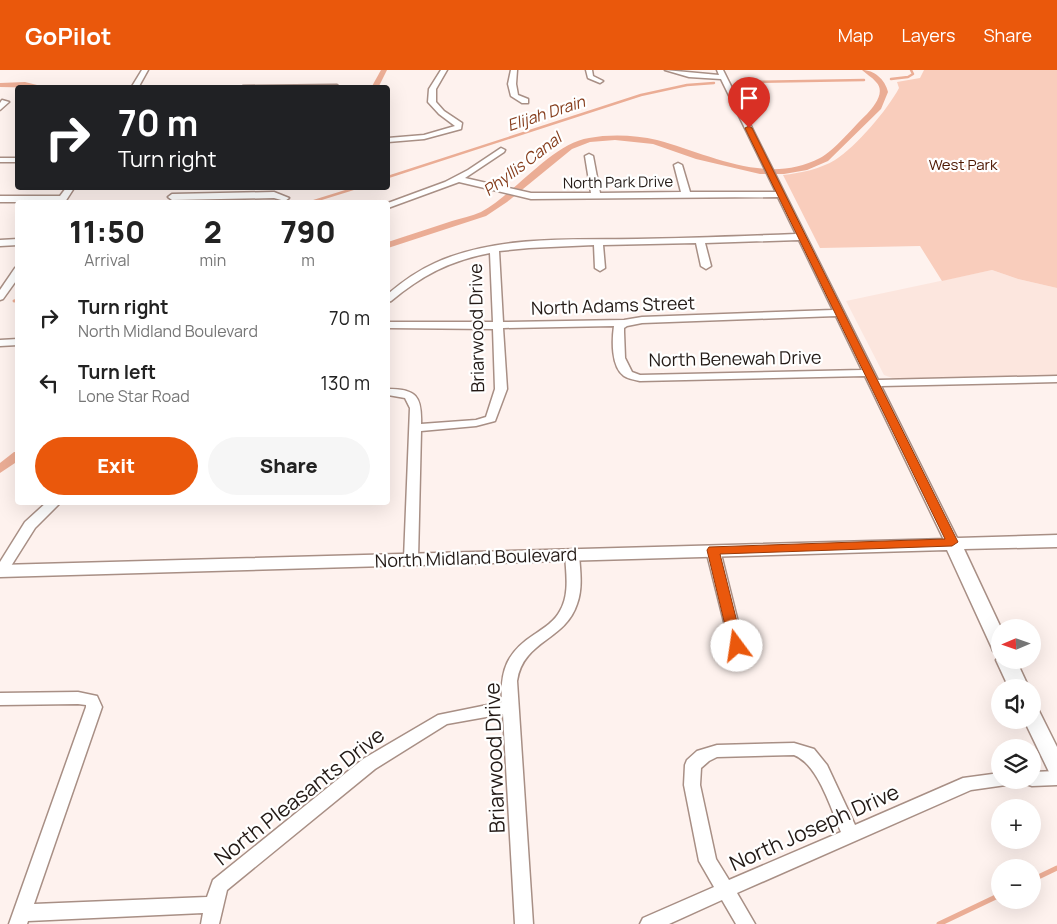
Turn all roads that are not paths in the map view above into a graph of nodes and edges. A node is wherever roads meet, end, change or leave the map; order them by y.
1 (145, 70) edge
2 (444, 70) edge
3 (514, 70) edge
4 (589, 70) edge
5 (668, 70) edge
6 (722, 73) edge
7 (600, 81) dead end
8 (136, 85) edge
9 (525, 101) dead end
10 (390, 140) edge
11 (501, 150) dead end
12 (589, 156) dead end
13 (0, 160) edge
14 (15, 160) edge
15 (678, 165) dead end
16 (458, 179) junction
17 (686, 194) junction
18 (781, 194) junction
19 (596, 196) junction
20 (285, 198) dead end
21 (0, 200) edge
22 (15, 200) edge
23 (170, 200) edge
24 (390, 205) edge
25 (803, 238) junction
26 (700, 240) junction
27 (15, 242) edge
28 (598, 242) junction
29 (0, 243) edge
30 (494, 249) junction
31 (706, 266) dead end
32 (600, 268) dead end
33 (15, 274) edge
34 (1, 295) edge
35 (390, 297) edge
36 (840, 313) junction
37 (624, 322) junction
38 (390, 325) edge
39 (499, 325) junction
40 (15, 342) edge
41 (0, 343) edge
42 (872, 378) junction
43 (1057, 378) edge
44 (390, 392) edge
45 (416, 428) junction
46 (52, 505) edge
47 (1057, 541) edge
48 (952, 542) junction
49 (713, 550) junction
50 (572, 554) junction
51 (411, 559) junction
52 (0, 571) edge
53 (991, 626) edge
54 (737, 646) dead end
55 (0, 699) edge
56 (509, 707) junction
57 (1038, 729) edge
58 (1057, 768) edge
59 (1057, 778) edge
60 (1041, 779) edge
61 (991, 781) edge
62 (851, 835) junction
63 (724, 891) junction
64 (213, 905) junction
65 (20, 918) edge
66 (210, 924) edge
67 (524, 924) edge
68 (649, 924) edge
69 (746, 924) edge

1 - 8 street
2 - 10 street
3 - 9 street
4 - 7 street
5 - 6 street
6 - 18 street
11 - 16 street
12 - 19 street
13 - 14 street
15 - 17 street
16 - 19 street, North Park Drive
16 - 24 street
17 - 18 street, North Park Drive
17 - 19 street, North Park Drive
18 - 25 street
20 - 23 street
21 - 22 street
25 - 26 street
25 - 36 street
26 - 28 street
26 - 31 street
27 - 29 street
28 - 30 street
28 - 32 street
30 - 35 street
30 - 39 street, Briarwood Drive
33 - 34 street
36 - 37 street, North Adams Street
36 - 42 street
37 - 39 street, North Adams Street
37 - 42 street, North Benewah Drive
38 - 39 street, North Adams Street
39 - 45 street, Briarwood Drive
40 - 41 street
42 - 43 street, North Benewah Drive
42 - 48 street
44 - 45 street
45 - 51 street
46 - 52 street
47 - 48 main road, North Midland Boulevard
48 - 49 main road, North Midland Boulevard
48 - 53 main road
49 - 50 main road, North Midland Boulevard
49 - 54 street
50 - 51 main road, North Midland Boulevard
50 - 56 street, Briarwood Drive
51 - 52 main road, North Midland Boulevard
55 - 65 street
56 - 64 street, North Pleasants Drive
56 - 67 street, Briarwood Drive
57 - 58 main road
59 - 60 street
61 - 62 street, North Joseph Drive
62 - 63 street, North Joseph Drive
62 - 63 street
63 - 68 street, North Joseph Drive
63 - 69 street
64 - 65 street
64 - 66 street, North Pleasants Drive

